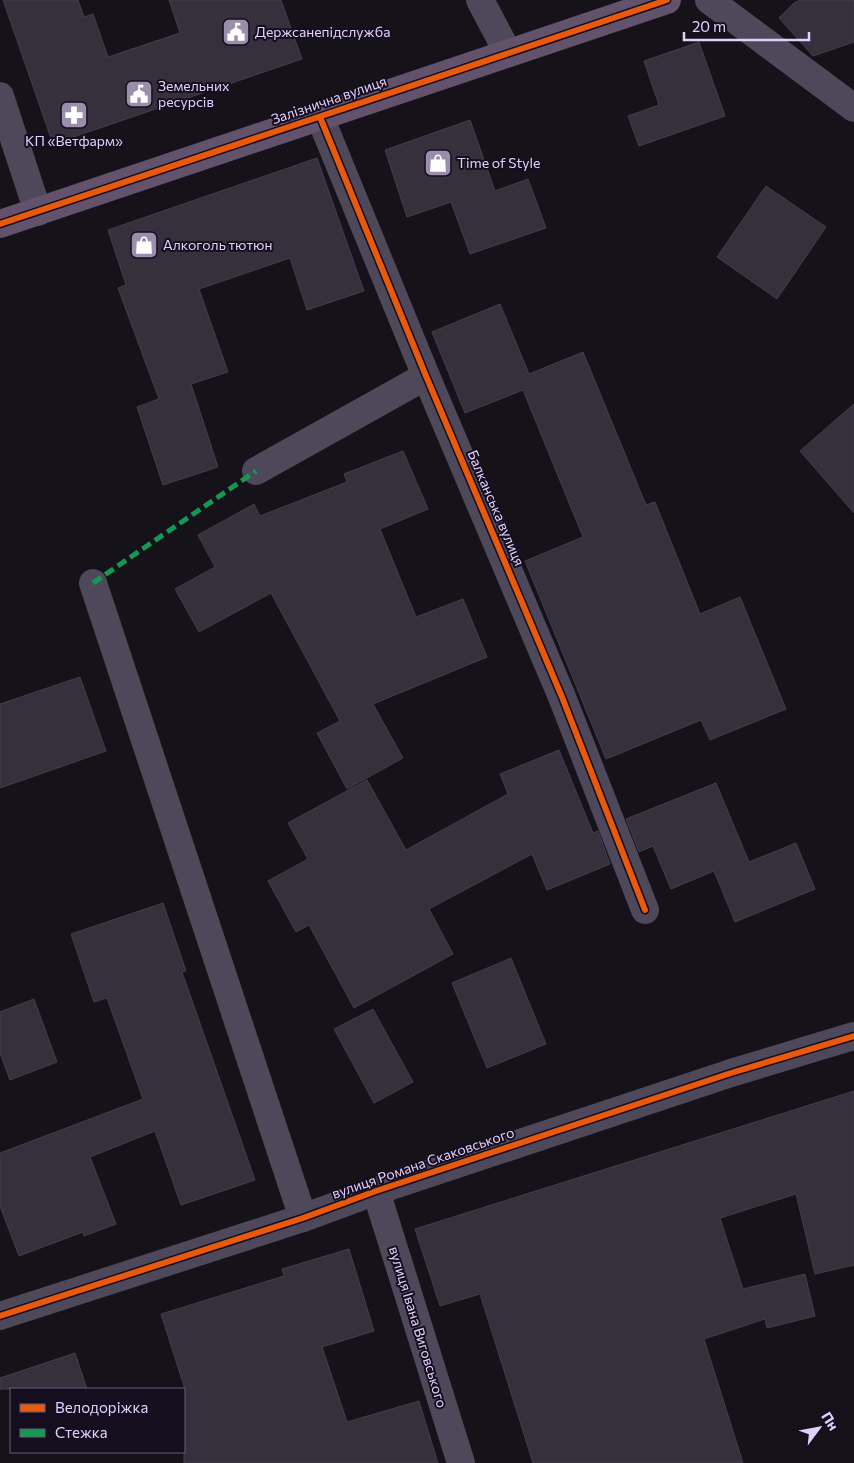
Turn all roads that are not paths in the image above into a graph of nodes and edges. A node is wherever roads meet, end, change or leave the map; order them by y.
1 (480, 0) edge
2 (708, 0) edge
3 (657, 2) edge
4 (508, 53) junction
5 (0, 96) edge
6 (854, 108) edge
7 (320, 117) junction
8 (38, 212) junction
9 (0, 224) edge
10 (426, 376) junction
11 (256, 470) dead end
12 (93, 583) dead end
13 (646, 910) dead end
14 (854, 1036) edge
15 (376, 1190) junction
16 (303, 1218) junction
17 (0, 1316) edge
18 (461, 1463) edge

1 - 4 street
2 - 6 street
3 - 4 main road, Залізнична вулиця
4 - 7 main road, Залізнична вулиця
5 - 8 street
7 - 8 main road, Залізнична вулиця
7 - 10 street, Балканська вулиця
8 - 9 main road, Залізнична вулиця
10 - 11 street
10 - 13 street, Балканська вулиця
12 - 16 street
14 - 15 street, вулиця Романа Скаковського
15 - 16 street, вулиця Романа Скаковського
15 - 18 street, вулиця Івана Виговського
16 - 17 street, вулиця Романа Скаковського

